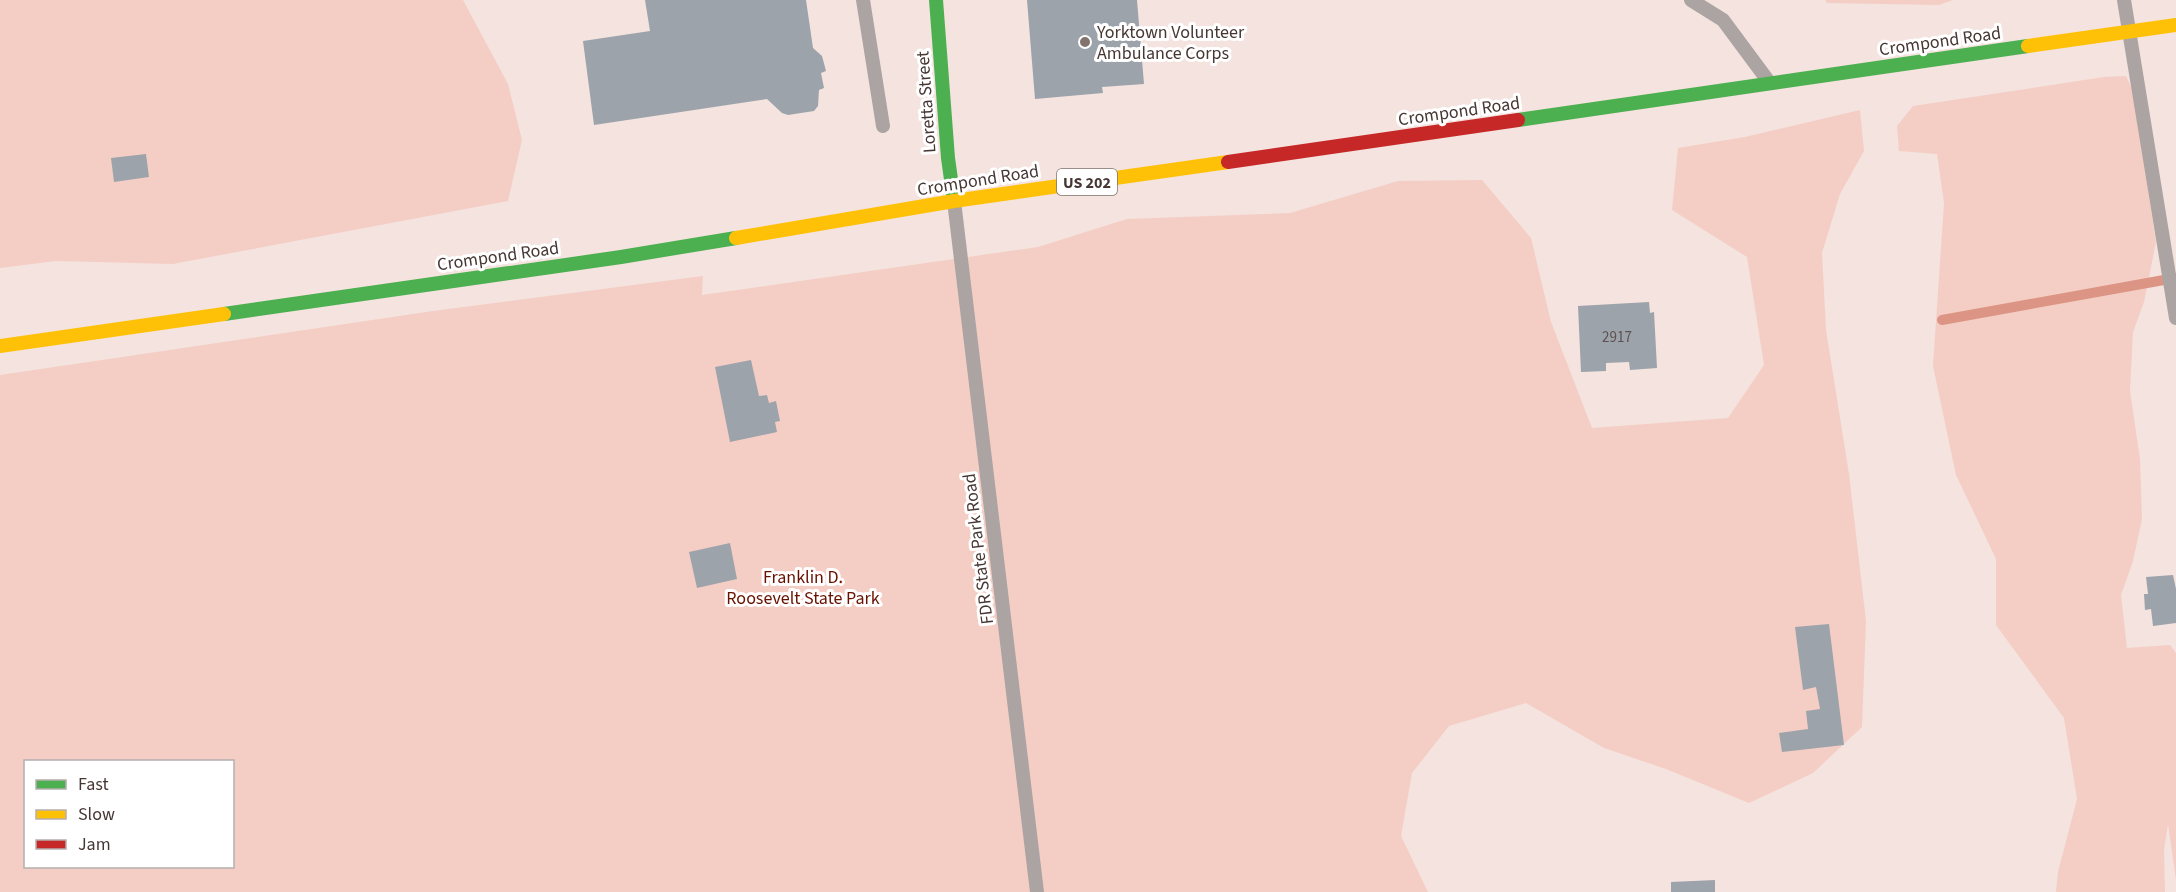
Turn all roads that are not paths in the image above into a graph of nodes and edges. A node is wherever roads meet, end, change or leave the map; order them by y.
1 (863, 0) edge
2 (936, 0) edge
3 (1691, 0) edge
4 (2124, 0) edge
5 (2176, 25) edge
6 (2129, 32) junction
7 (1771, 84) junction
8 (883, 126) dead end
9 (954, 201) junction
10 (2176, 318) edge
11 (0, 346) edge
12 (1037, 892) edge

1 - 8 lane
2 - 9 main road, Loretta Street
3 - 7 lane
4 - 6 lane
5 - 6 main road, Crompond Road / US 202
6 - 7 main road, Crompond Road / US 202
6 - 10 lane
7 - 9 main road, Crompond Road / US 202
9 - 11 main road, Crompond Road / US 202
9 - 12 lane, FDR State Park Road

